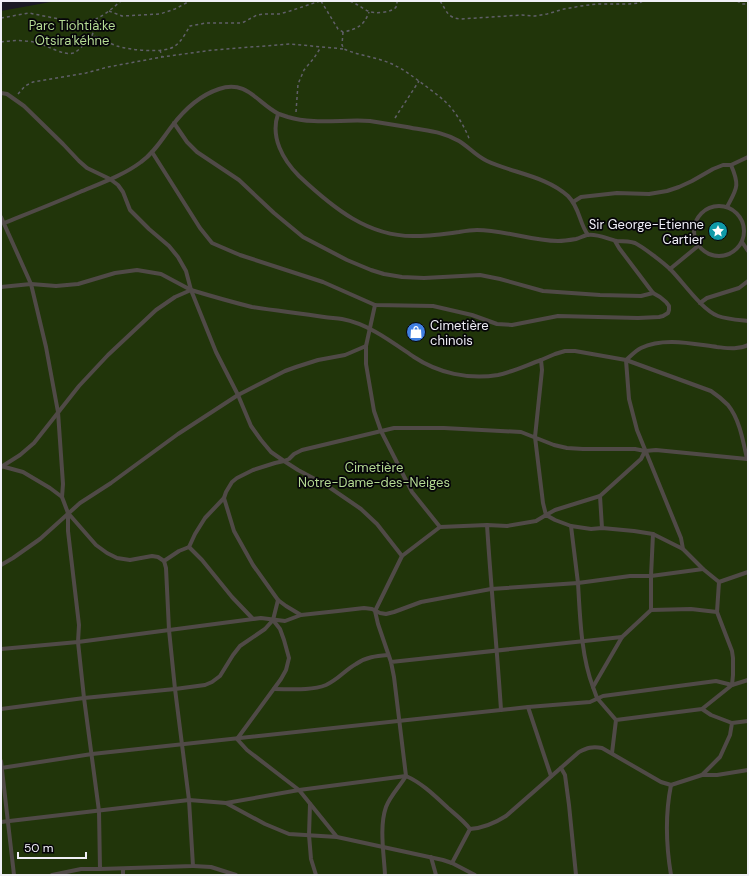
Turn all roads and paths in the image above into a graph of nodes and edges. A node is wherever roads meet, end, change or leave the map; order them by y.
1 (121, 1) edge
2 (190, 1) edge
3 (320, 1) edge
4 (350, 1) edge
5 (397, 1) edge
6 (440, 1) edge
7 (596, 1) edge
8 (643, 1) edge
9 (737, 1) edge
10 (597, 4) junction
11 (748, 4) edge
12 (109, 11) junction
13 (369, 12) junction
14 (1, 18) edge
15 (93, 21) junction
16 (343, 32) junction
17 (92, 36) junction
18 (1, 42) edge
19 (321, 47) junction
20 (344, 49) junction
21 (160, 50) junction
22 (162, 57) junction
23 (419, 81) junction
24 (1, 93) edge
25 (13, 98) junction
26 (278, 114) junction
27 (296, 119) junction
28 (174, 124) junction
29 (392, 125) junction
30 (469, 149) junction
31 (152, 152) junction
32 (748, 157) edge
33 (731, 165) junction
34 (110, 179) junction
35 (573, 202) junction
36 (727, 207) junction
37 (1, 217) edge
38 (4, 223) junction
39 (588, 235) junction
40 (615, 240) junction
41 (742, 242) junction
42 (698, 246) junction
43 (748, 251) edge
44 (670, 269) junction
45 (748, 280) edge
46 (31, 284) junction
47 (1, 286) edge
48 (191, 290) junction
49 (653, 293) junction
50 (700, 303) junction
51 (375, 305) junction
52 (748, 321) edge
53 (370, 329) junction
54 (366, 346) junction
55 (748, 346) edge
56 (541, 360) junction
57 (626, 360) junction
58 (238, 395) junction
59 (58, 412) junction
60 (381, 431) junction
61 (535, 437) junction
62 (645, 451) junction
63 (747, 459) edge
64 (284, 461) junction
65 (1, 466) edge
66 (600, 496) junction
67 (62, 497) junction
68 (224, 498) junction
69 (68, 513) junction
70 (546, 516) junction
71 (487, 525) junction
72 (440, 526) junction
73 (571, 526) junction
74 (602, 528) junction
75 (653, 534) junction
76 (188, 547) junction
77 (683, 549) junction
78 (402, 556) junction
79 (164, 561) junction
80 (1, 565) edge
81 (702, 569) junction
82 (748, 572) edge
83 (651, 576) junction
84 (578, 582) junction
85 (719, 582) junction
86 (491, 589) junction
87 (278, 600) junction
88 (651, 610) junction
89 (375, 611) junction
90 (717, 612) junction
91 (301, 615) junction
92 (253, 619) junction
93 (273, 620) junction
94 (170, 630) junction
95 (622, 638) junction
96 (78, 642) junction
97 (582, 642) junction
98 (1, 649) edge
99 (497, 651) junction
100 (388, 655) junction
101 (391, 662) junction
102 (748, 680) edge
103 (732, 685) junction
104 (593, 687) junction
105 (175, 689) junction
106 (274, 689) junction
107 (84, 698) junction
108 (598, 698) junction
109 (528, 707) junction
110 (1, 709) edge
111 (702, 709) junction
112 (501, 710) junction
113 (616, 720) junction
114 (400, 721) junction
115 (748, 721) edge
116 (732, 723) junction
117 (237, 739) junction
118 (183, 745) junction
119 (612, 753) junction
120 (92, 754) junction
121 (1, 761) edge
122 (1, 768) edge
123 (561, 768) junction
124 (748, 770) edge
125 (702, 775) junction
126 (406, 776) junction
127 (551, 776) junction
128 (671, 785) junction
129 (299, 790) junction
130 (189, 800) junction
131 (226, 803) junction
132 (310, 804) junction
133 (99, 811) junction
134 (9, 821) junction
135 (1, 822) edge
136 (470, 830) junction
137 (310, 835) junction
138 (337, 837) junction
139 (383, 847) junction
140 (431, 857) junction
141 (452, 863) junction
142 (193, 866) junction
143 (123, 868) junction
144 (100, 869) junction
145 (59, 874) edge
146 (14, 875) edge
147 (52, 875) edge
148 (122, 875) edge
149 (236, 875) edge
150 (316, 875) edge
151 (385, 875) edge
152 (436, 875) edge
153 (475, 875) edge
154 (576, 875) edge
155 (671, 875) edge

1 - 12 path
2 - 12 path
3 - 16 path
3 - 21 path
4 - 13 path
5 - 13 path
6 - 10 path
7 - 10 path
8 - 10 path
9 - 11 path
12 - 15 path
13 - 16 path
14 - 15 path
15 - 17 path
16 - 20 path
17 - 18 path
17 - 21 path
19 - 20 path
19 - 22 path
19 - 27 path
20 - 23 path
21 - 22 path
22 - 25 path
23 - 29 path
23 - 30 path
24 - 25 lane
25 - 34 lane
26 - 27 lane
26 - 28 lane
26 - 39 lane
27 - 29 lane
28 - 31 lane
28 - 49 lane
29 - 30 lane
30 - 35 lane
31 - 34 lane
31 - 51 lane
32 - 33 lane
33 - 35 lane
33 - 36 lane
34 - 38 lane
34 - 48 lane
35 - 39 lane
36 - 41 lane
36 - 42 lane
37 - 38 lane
38 - 46 lane
39 - 40 lane
40 - 44 lane
40 - 49 lane
41 - 42 lane
41 - 43 lane
42 - 44 lane
44 - 50 lane
45 - 50 lane
46 - 47 lane
46 - 48 lane
46 - 59 lane
48 - 53 lane
48 - 58 lane
48 - 59 lane
49 - 51 lane
50 - 52 lane
51 - 53 lane
53 - 54 lane
53 - 56 lane
54 - 58 lane
54 - 60 lane
55 - 57 lane
56 - 57 lane
56 - 61 lane
57 - 62 lane
57 - 63 lane
58 - 64 lane
58 - 69 lane
59 - 65 lane
59 - 67 lane
60 - 61 lane
60 - 64 lane
60 - 72 lane
61 - 62 lane
61 - 70 lane
62 - 63 lane
62 - 66 lane
62 - 77 lane
64 - 68 lane
64 - 78 lane
65 - 67 lane
66 - 70 lane
66 - 74 lane
67 - 69 lane
68 - 76 lane
68 - 87 lane
69 - 79 lane
69 - 80 lane
69 - 96 lane
70 - 71 lane
70 - 73 lane
71 - 72 lane
71 - 86 lane
72 - 78 lane
73 - 74 lane
73 - 84 lane
74 - 75 lane
75 - 77 lane
75 - 83 lane
76 - 79 lane
76 - 92 lane
77 - 81 lane
78 - 89 lane
79 - 94 lane
81 - 83 lane
81 - 85 lane
82 - 85 lane
83 - 84 lane
83 - 88 lane
84 - 86 lane
84 - 97 lane
85 - 90 lane
86 - 89 lane
86 - 99 lane
87 - 91 lane
87 - 93 lane
88 - 90 lane
88 - 95 lane
89 - 91 lane
89 - 100 lane
90 - 103 lane
91 - 93 lane
92 - 93 lane
92 - 94 lane
93 - 105 lane
93 - 106 lane
94 - 96 lane
94 - 105 lane
95 - 97 lane
95 - 104 lane
96 - 98 lane
96 - 107 lane
97 - 99 lane
97 - 104 lane
99 - 101 lane
99 - 112 lane
100 - 101 lane
100 - 106 lane
101 - 114 lane
102 - 103 lane
103 - 108 lane
103 - 111 lane
104 - 108 lane
105 - 107 lane
105 - 118 lane
106 - 117 lane
107 - 110 lane
107 - 120 lane
108 - 109 lane
108 - 113 lane
109 - 112 lane
109 - 127 lane
111 - 113 lane
111 - 116 lane
112 - 114 lane
113 - 119 lane
114 - 117 lane
114 - 126 lane
115 - 116 lane
116 - 125 lane
117 - 118 lane
117 - 129 lane
118 - 120 lane
118 - 130 lane
119 - 123 lane
119 - 128 lane
120 - 122 lane
120 - 133 lane
121 - 122 lane
122 - 134 lane
123 - 127 lane
123 - 154 lane
124 - 125 lane
125 - 128 lane
126 - 129 lane
126 - 136 lane
126 - 139 lane
127 - 136 lane
128 - 155 lane
129 - 131 lane
129 - 132 lane
130 - 131 lane
130 - 133 lane
130 - 142 lane
131 - 137 lane
132 - 137 lane
132 - 138 lane
133 - 134 lane
133 - 144 lane
134 - 135 lane
134 - 146 lane
136 - 141 lane
137 - 138 lane
137 - 150 lane
138 - 139 lane
139 - 140 lane
139 - 151 lane
140 - 141 lane
140 - 152 lane
141 - 153 lane
142 - 143 lane
142 - 149 lane
143 - 144 lane
143 - 148 lane
144 - 145 lane
145 - 147 lane

